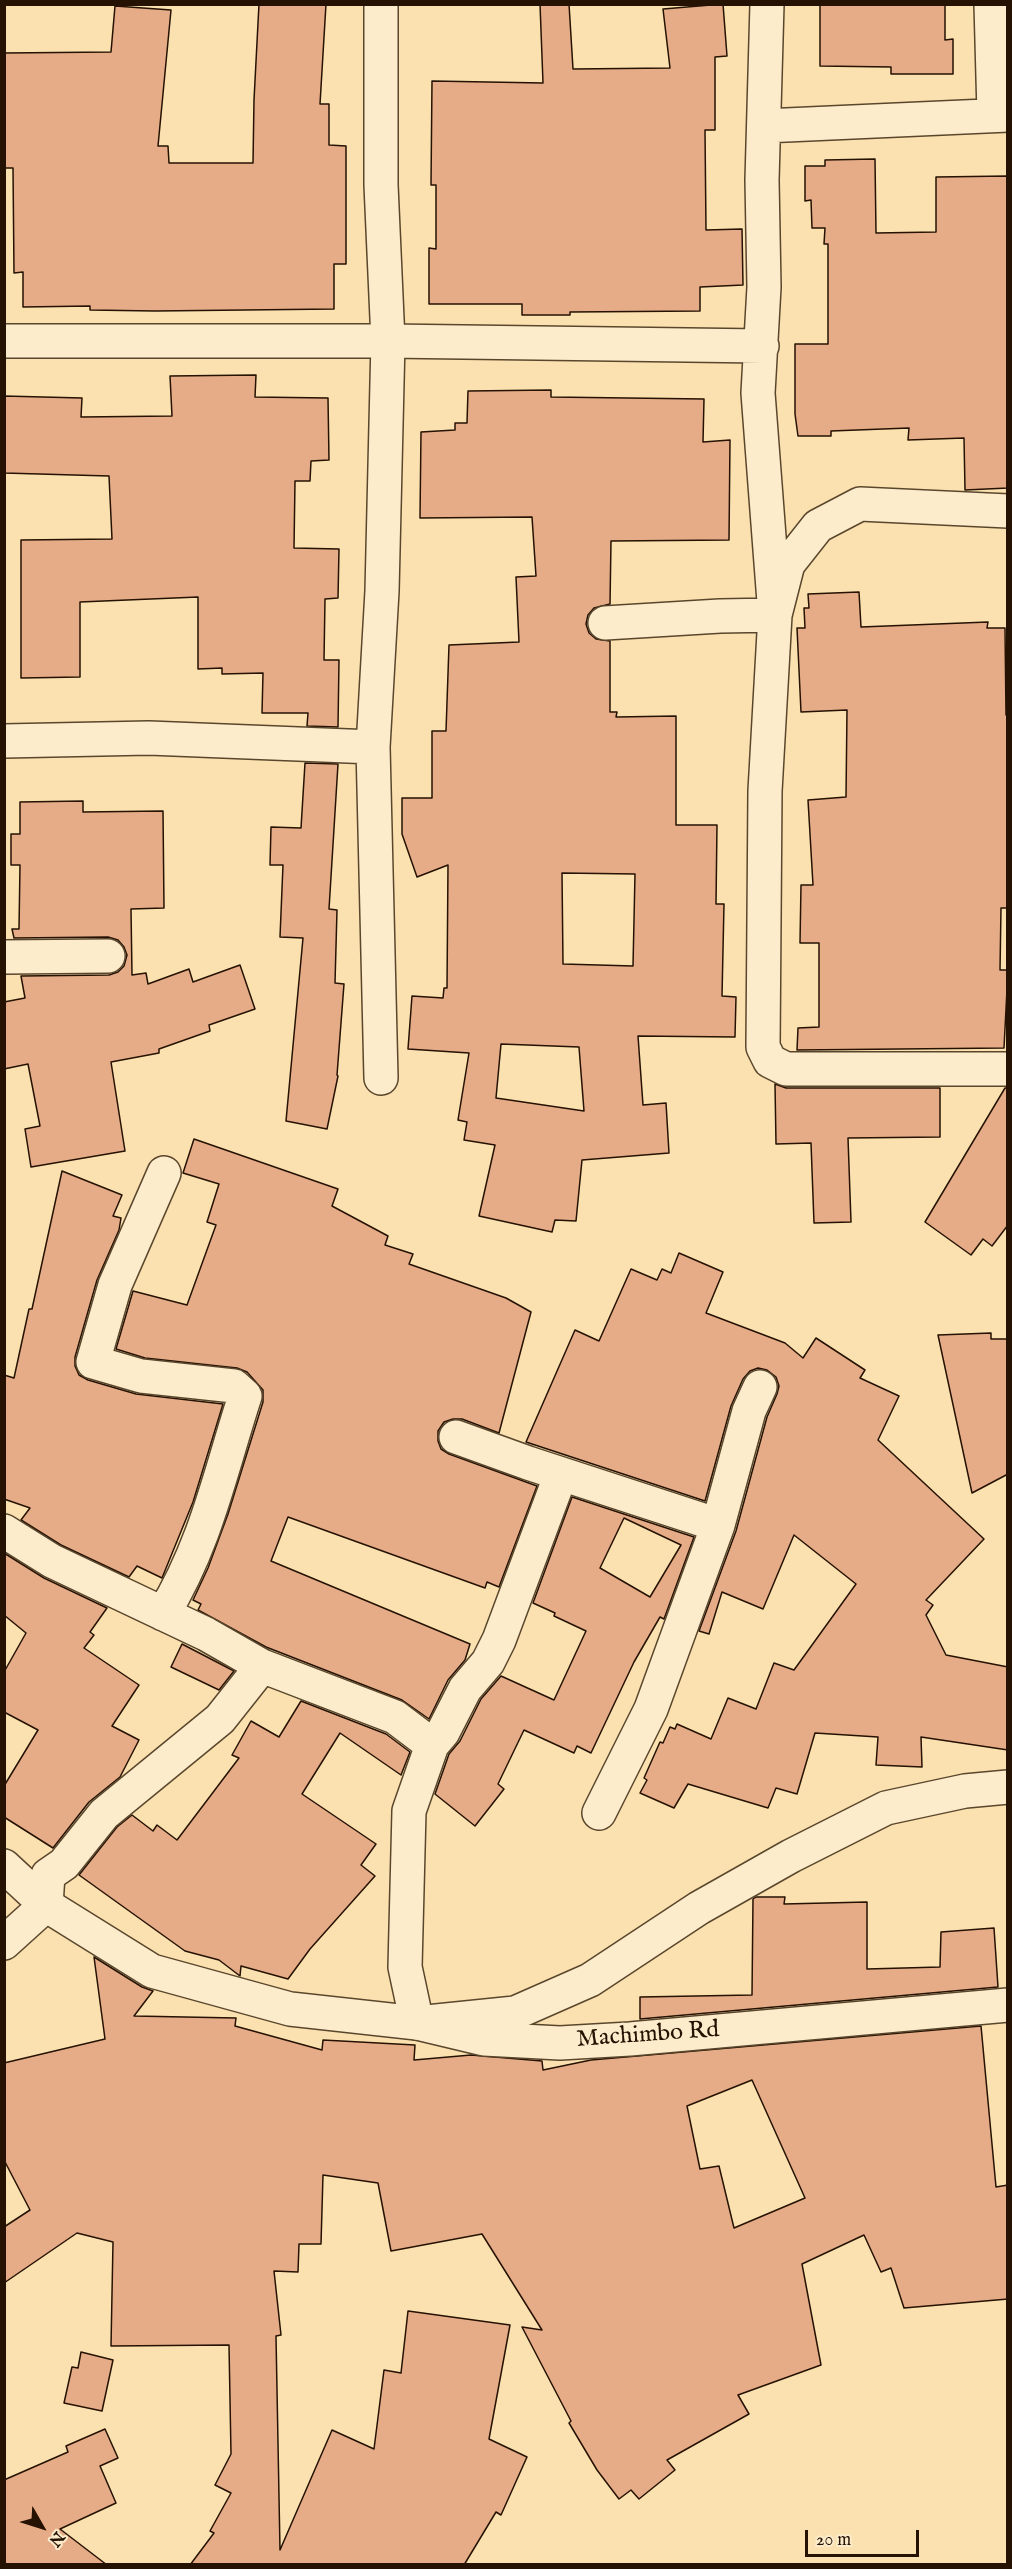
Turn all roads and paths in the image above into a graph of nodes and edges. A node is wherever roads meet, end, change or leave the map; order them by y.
1 (381, 4) edge
2 (767, 4) edge
3 (991, 4) edge
4 (1001, 114) edge
5 (764, 126) junction
6 (4, 341) edge
7 (388, 341) junction
8 (762, 346) junction
9 (1008, 510) edge
10 (775, 615) junction
11 (605, 623) dead end
12 (4, 741) edge
13 (373, 747) junction
14 (108, 956) dead end
15 (4, 957) edge
16 (1008, 1069) edge
17 (381, 1078) dead end
18 (164, 1173) dead end
19 (760, 1388) dead end
20 (456, 1437) dead end
21 (561, 1474) junction
22 (718, 1525) junction
23 (4, 1531) edge
24 (163, 1614) junction
25 (262, 1666) junction
26 (432, 1745) junction
27 (1008, 1787) edge
28 (599, 1813) dead end
29 (4, 1866) edge
30 (46, 1905) junction
31 (4, 1943) edge
32 (1008, 2005) edge
33 (417, 2024) junction

1 - 7 street
2 - 5 street
3 - 4 street
4 - 5 street
5 - 8 street
6 - 7 street
7 - 8 street
7 - 13 street
8 - 10 street
9 - 10 street
10 - 11 street
10 - 16 street
12 - 13 street
13 - 17 street
14 - 15 street
18 - 24 street
19 - 22 street
20 - 21 street
21 - 22 street
21 - 26 street
22 - 28 street
23 - 24 street
24 - 25 street
25 - 26 street
25 - 30 street
26 - 33 street
27 - 33 street
29 - 30 street, Machimbo Rd
30 - 31 street
30 - 33 street, Machimbo Rd
32 - 33 street, Machimbo Rd

